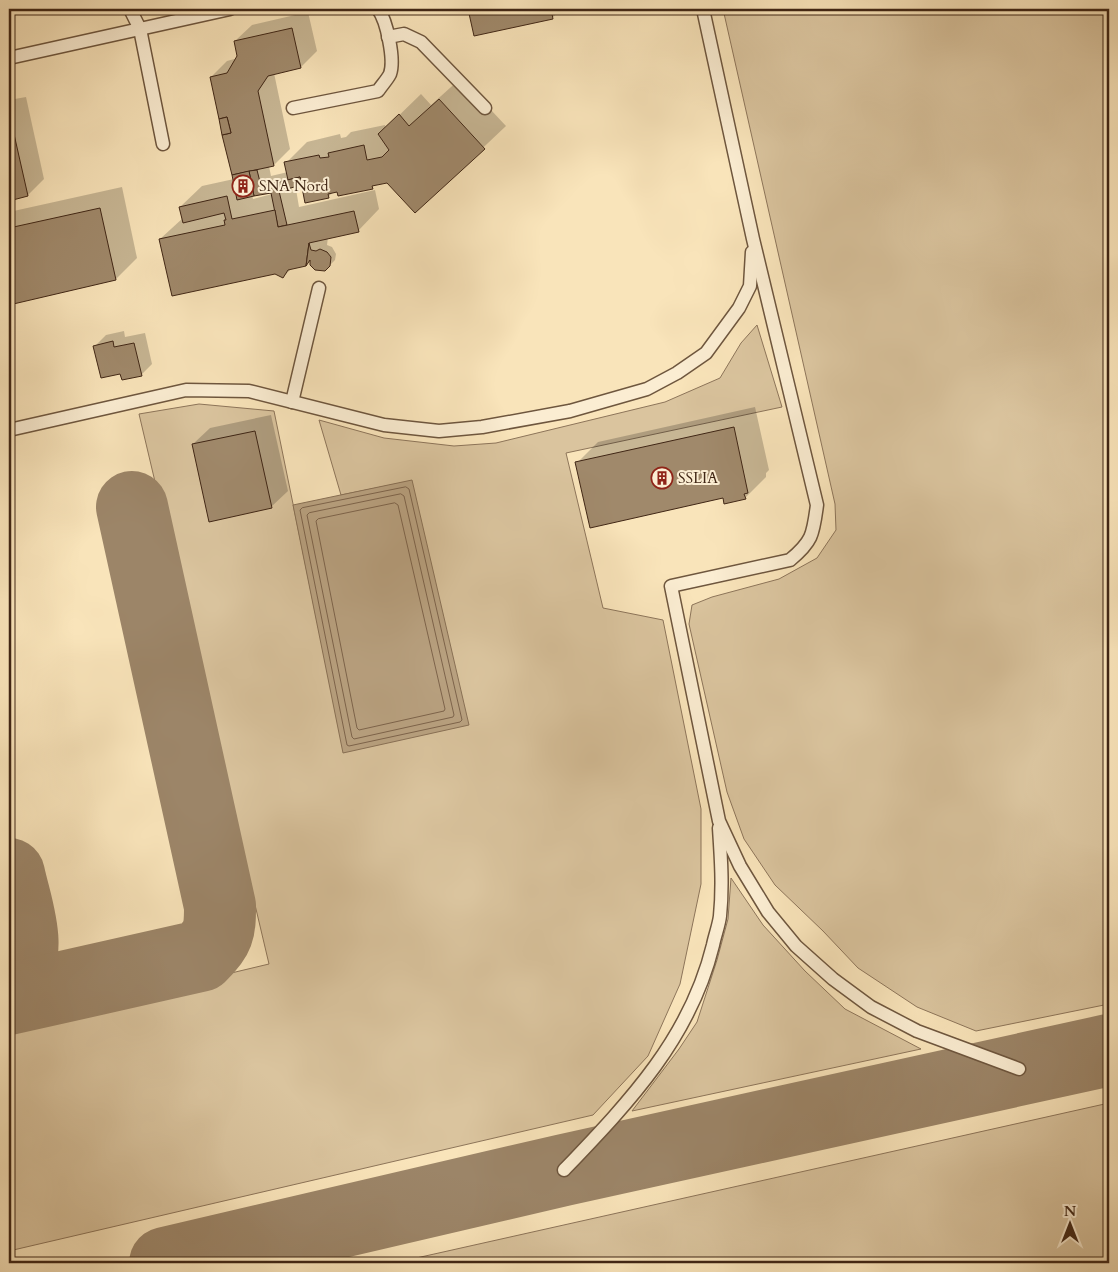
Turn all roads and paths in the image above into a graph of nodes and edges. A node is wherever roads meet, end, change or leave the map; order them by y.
1 (130, 9) edge
2 (230, 9) edge
3 (378, 9) edge
4 (703, 9) edge
5 (140, 29) junction
6 (388, 36) junction
7 (9, 58) edge
8 (293, 108) dead end
9 (485, 108) dead end
10 (163, 144) dead end
11 (753, 239) junction
12 (319, 288) dead end
13 (292, 402) junction
14 (9, 430) edge
15 (719, 821) junction
16 (1019, 1069) dead end
17 (564, 1170) dead end

1 - 5 lane
2 - 5 lane
3 - 6 lane
4 - 11 lane
5 - 7 lane
5 - 10 lane
6 - 8 lane
6 - 9 lane
11 - 13 lane
11 - 15 lane
12 - 13 lane
13 - 14 lane
15 - 16 lane
15 - 17 lane

